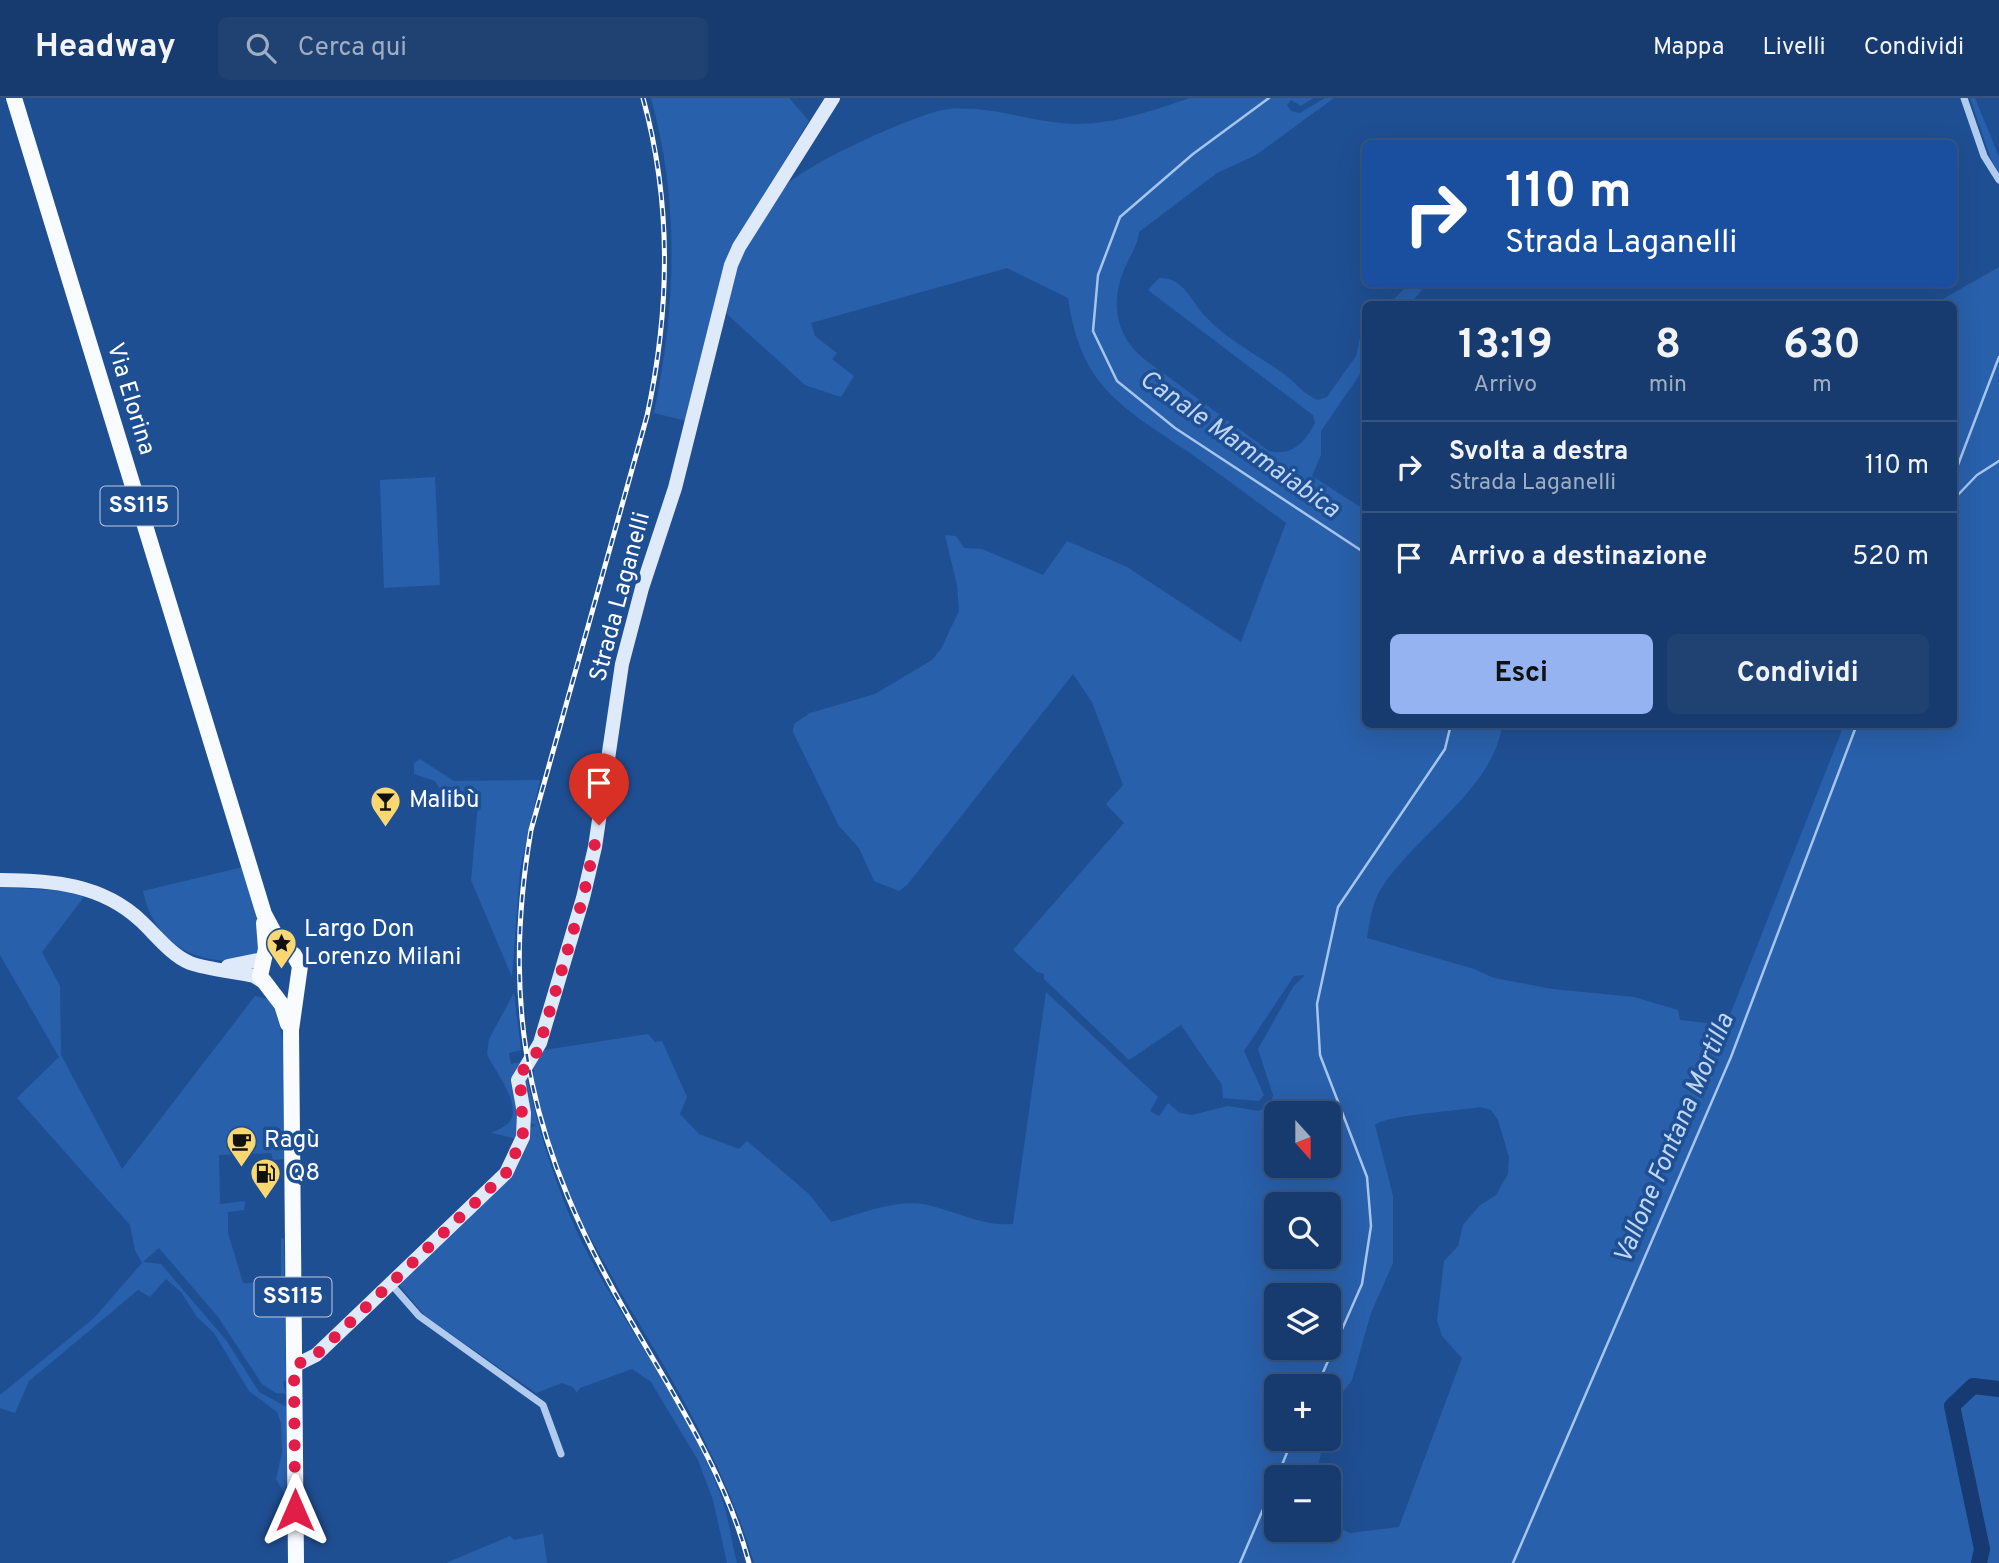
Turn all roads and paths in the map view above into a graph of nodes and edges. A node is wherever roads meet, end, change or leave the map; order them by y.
1 (14, 98) edge
2 (834, 98) edge
3 (1964, 98) edge
4 (1999, 180) edge
5 (0, 880) edge
6 (264, 914) junction
7 (288, 952) junction
8 (264, 958) junction
9 (217, 967) junction
10 (266, 985) junction
11 (296, 985) junction
12 (291, 1030) junction
13 (391, 1284) junction
14 (294, 1366) junction
15 (561, 1454) dead end
16 (296, 1563) edge

1 - 6 main road, Via Elorina / SS115
2 - 13 street, Strada Laganelli
3 - 4 street
5 - 9 street
6 - 7 main road
6 - 8 main road
7 - 8 main road
7 - 11 main road
8 - 9 street
8 - 10 main road
9 - 10 street
10 - 11 main road
10 - 12 main road
11 - 12 main road
12 - 14 main road, SS115
13 - 14 street, Strada Laganelli
13 - 15 street
14 - 16 main road, SS115

